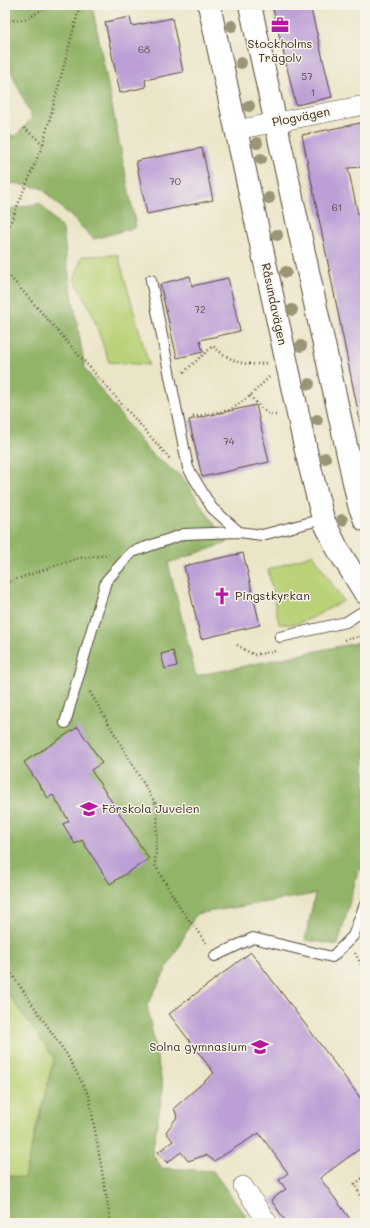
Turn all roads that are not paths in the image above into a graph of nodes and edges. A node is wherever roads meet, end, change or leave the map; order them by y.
1 (209, 5) edge
2 (250, 5) edge
3 (365, 105) edge
4 (276, 122) junction
5 (236, 130) junction
6 (151, 280) dead end
7 (323, 519) junction
8 (365, 520) edge
9 (239, 532) junction
10 (365, 594) edge
11 (365, 610) edge
12 (280, 637) dead end
13 (65, 722) dead end
14 (365, 904) edge
15 (216, 956) road end
16 (243, 1186) dead end
17 (268, 1223) edge

1 - 5 street, Råsundavägen
2 - 4 street
3 - 4 street, Plogvägen
4 - 5 street, Plogvägen
4 - 8 street
5 - 7 street, Råsundavägen
6 - 9 lane
7 - 9 lane
7 - 10 street, Råsundavägen
9 - 13 lane
11 - 12 lane
14 - 15 lane
16 - 17 street

